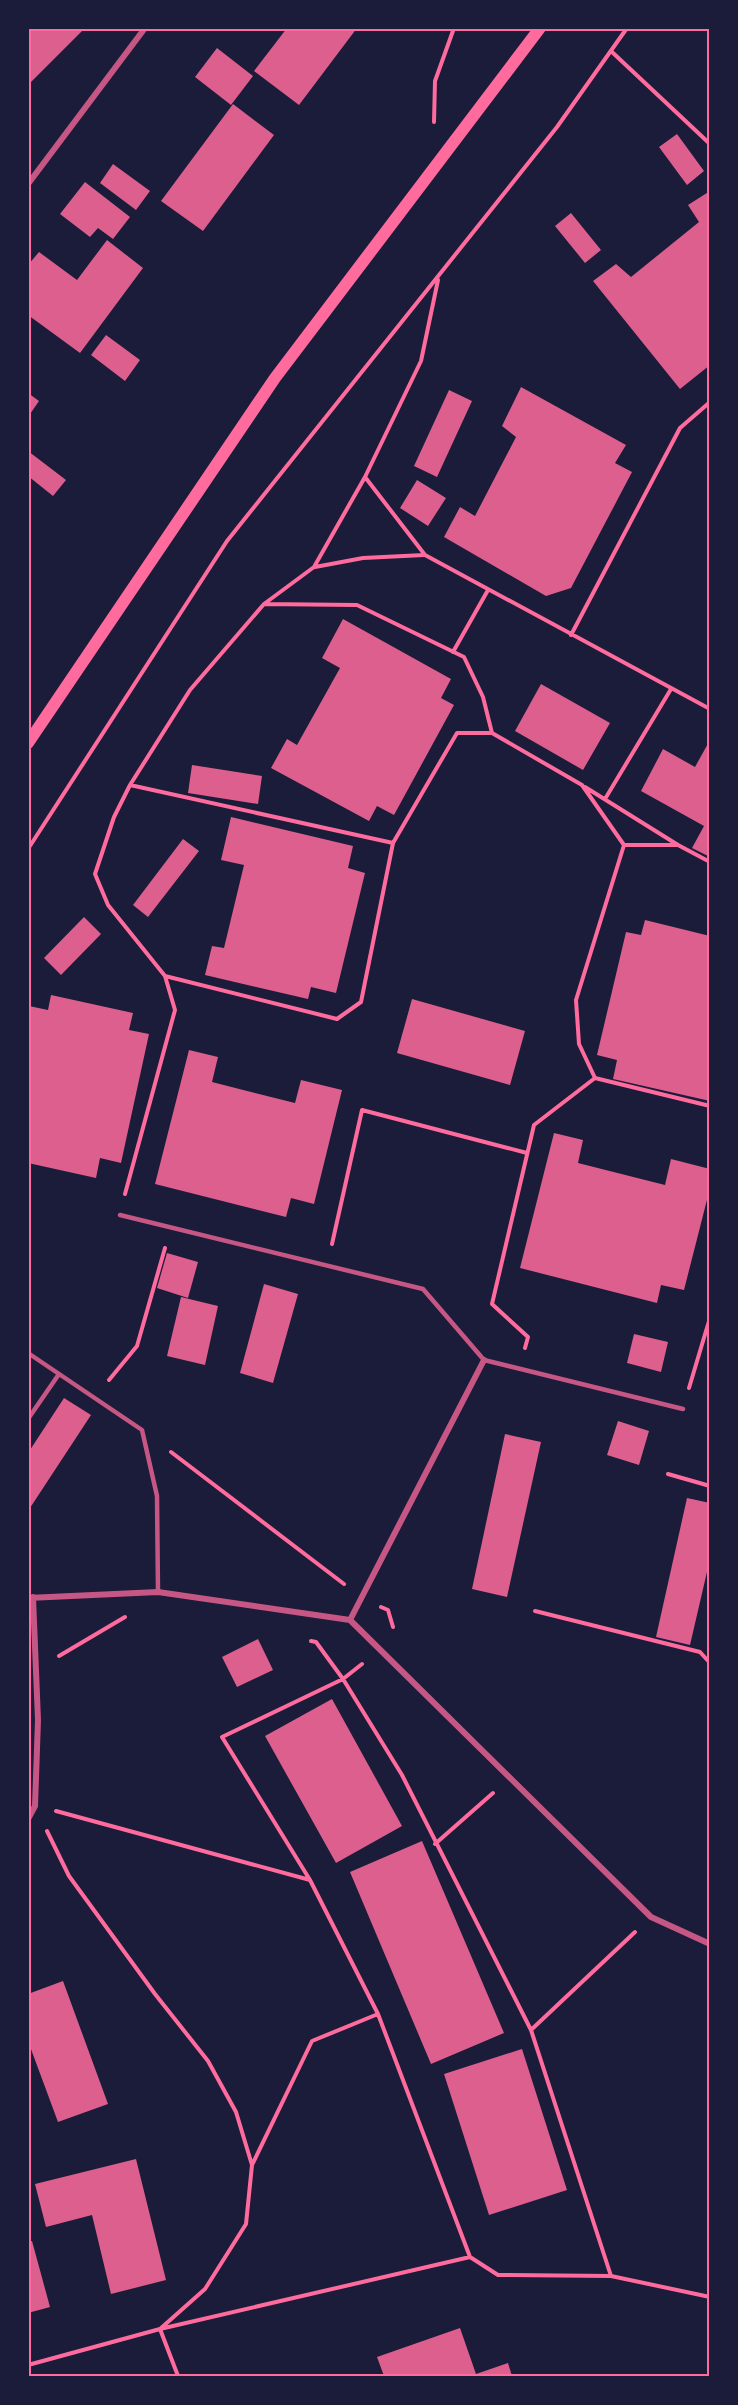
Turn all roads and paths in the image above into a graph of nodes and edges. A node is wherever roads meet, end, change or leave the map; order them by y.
1 (145, 28) edge
2 (454, 28) edge
3 (540, 28) edge
4 (626, 29) edge
5 (612, 51) junction
6 (434, 122) dead end
7 (710, 144) edge
8 (28, 184) edge
9 (438, 279) junction
10 (710, 402) edge
11 (365, 477) junction
12 (425, 555) junction
13 (314, 567) junction
14 (488, 590) junction
15 (264, 604) junction
16 (571, 635) junction
17 (453, 652) junction
18 (671, 689) junction
19 (710, 709) edge
20 (492, 733) junction
21 (28, 742) edge
22 (130, 785) junction
23 (582, 785) junction
24 (605, 799) junction
25 (393, 843) junction
26 (624, 845) junction
27 (678, 845) junction
28 (28, 849) edge
29 (710, 862) edge
30 (165, 976) junction
31 (595, 1078) junction
32 (710, 1106) edge
33 (527, 1153) junction
34 (120, 1215) joint
35 (171, 1227) junction
36 (327, 1266) junction
37 (710, 1318) edge
38 (708, 1331) edge
39 (28, 1353) edge
40 (484, 1359) junction
41 (521, 1369) junction
42 (59, 1374) junction
43 (95, 1398) junction
44 (683, 1408) joint
45 (28, 1419) edge
46 (142, 1430) junction
47 (668, 1474) dead end
48 (710, 1486) edge
49 (158, 1592) junction
50 (31, 1597) edge
51 (362, 1597) junction
52 (535, 1611) dead end
53 (137, 1615) dead end
54 (350, 1620) junction
55 (305, 1639) dead end
56 (379, 1651) junction
57 (36, 1658) junction
58 (710, 1663) edge
59 (343, 1679) junction
60 (509, 1778) junction
61 (35, 1806) junction
62 (28, 1819) edge
63 (435, 1844) junction
64 (310, 1880) junction
65 (651, 1917) junction
66 (710, 1944) edge
67 (378, 2014) junction
68 (531, 2030) junction
69 (252, 2164) junction
70 (470, 2257) junction
71 (611, 2276) junction
72 (710, 2297) edge
73 (160, 2329) junction
74 (28, 2365) edge
75 (178, 2376) edge

1 - 8 street
2 - 6 path
3 - 21 main road
4 - 5 path
5 - 7 path
5 - 9 path
9 - 11 path
9 - 28 path
10 - 16 path
11 - 12 path
11 - 13 path
12 - 13 path
12 - 14 path
13 - 15 path
14 - 16 path
14 - 17 path
15 - 17 path
15 - 22 path
16 - 18 path
17 - 20 path
18 - 19 path
18 - 24 path
20 - 23 path
20 - 25 path
22 - 25 path
22 - 30 path
23 - 24 path
23 - 26 path
24 - 27 path
25 - 30 path
26 - 27 path
26 - 31 path
27 - 29 path
30 - 34 path
31 - 32 path
31 - 33 path
33 - 36 path
33 - 41 path
34 - 35 lane
35 - 36 lane
35 - 43 path
36 - 40 lane
37 - 38 path
38 - 44 path
39 - 42 lane
40 - 41 lane
40 - 51 street
41 - 44 lane
42 - 43 lane
42 - 45 lane
43 - 46 lane
46 - 49 lane
46 - 51 path
47 - 48 path
49 - 50 street
49 - 54 street
50 - 57 street
51 - 54 street
51 - 56 path
52 - 58 path
53 - 57 path
54 - 56 street
55 - 59 path
56 - 59 path
56 - 60 street
57 - 61 street
59 - 63 path
59 - 64 path
60 - 63 path
60 - 65 street
61 - 62 street
61 - 64 path
61 - 69 path
63 - 68 path
64 - 67 path
65 - 66 street
65 - 68 path
67 - 69 path
67 - 70 path
68 - 71 path
69 - 73 path
70 - 71 path
70 - 73 path
71 - 72 path
73 - 74 path
73 - 75 path

